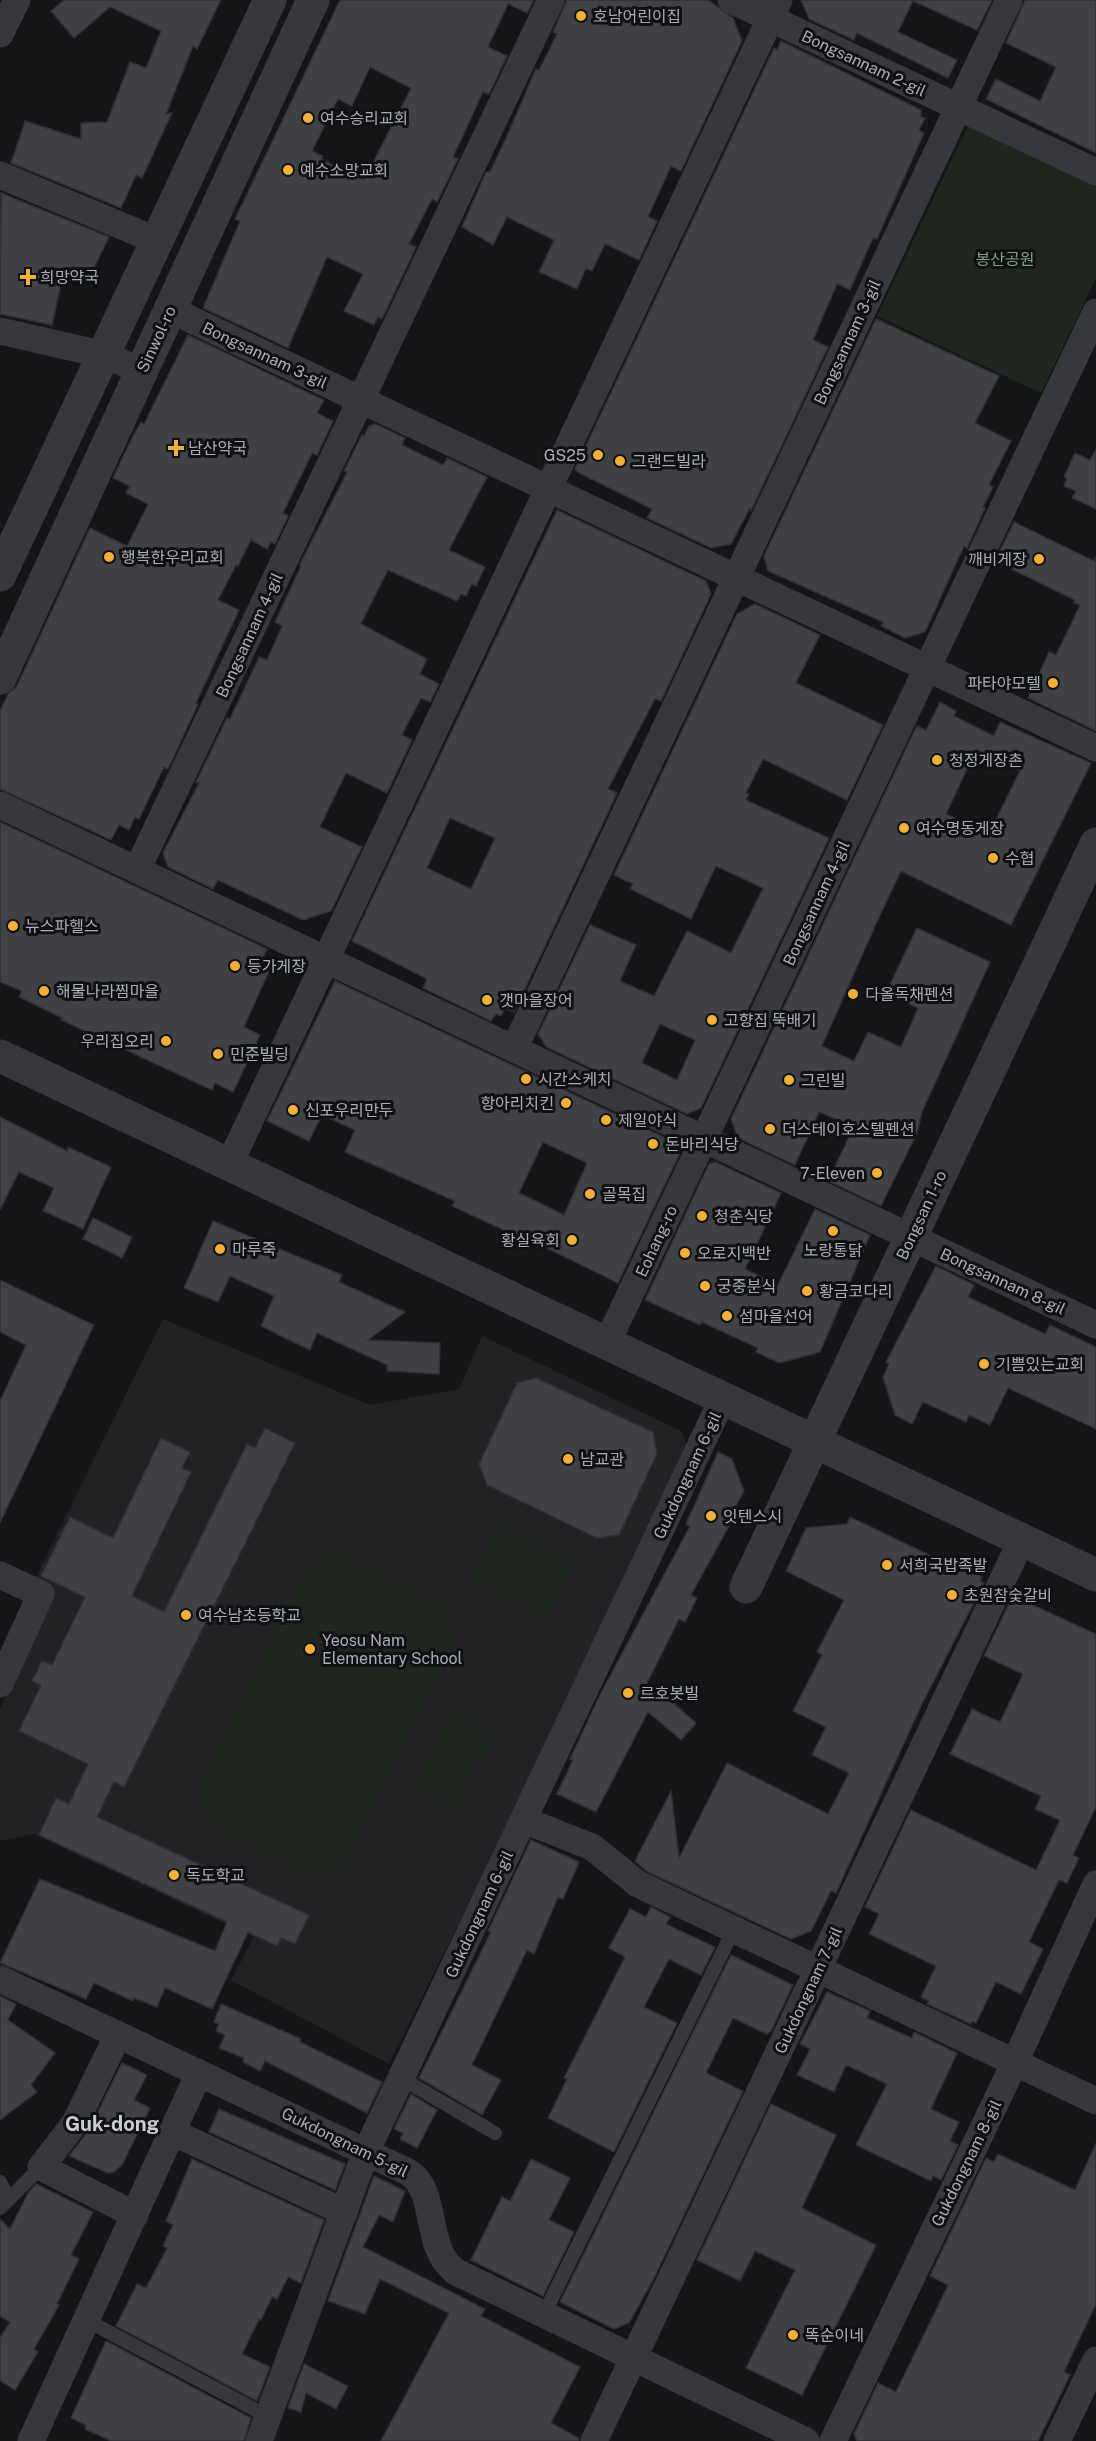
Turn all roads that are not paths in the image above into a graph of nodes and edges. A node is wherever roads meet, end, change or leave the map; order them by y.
1 (17, 0) edge
2 (270, 0) edge
3 (313, 0) edge
4 (551, 0) edge
5 (732, 0) edge
6 (1009, 0) edge
7 (775, 9) edge
8 (0, 34) edge
9 (958, 107) junction
10 (1096, 172) edge
11 (0, 175) edge
12 (158, 241) junction
13 (169, 309) junction
14 (1096, 312) edge
15 (0, 331) edge
16 (105, 355) junction
17 (141, 371) junction
18 (361, 400) junction
19 (548, 489) junction
20 (0, 575) edge
21 (736, 578) junction
22 (927, 668) junction
23 (0, 678) edge
24 (1096, 748) edge
25 (0, 805) edge
26 (1096, 844) edge
27 (137, 870) junction
28 (325, 959) junction
29 (514, 1049) junction
30 (0, 1056) edge
31 (704, 1139) junction
32 (230, 1162) junction
33 (910, 1237) junction
34 (1096, 1325) edge
35 (607, 1343) junction
36 (723, 1398) junction
37 (814, 1441) junction
38 (1022, 1539) junction
39 (0, 1575) edge
40 (1096, 1575) edge
41 (746, 1587) dead end
42 (0, 1684) edge
43 (524, 1820) junction
44 (1096, 1884) edge
45 (734, 1929) junction
46 (818, 1969) junction
47 (0, 1978) edge
48 (118, 2034) junction
49 (1015, 2062) junction
50 (200, 2073) junction
51 (401, 2078) junction
52 (1096, 2101) edge
53 (172, 2132) junction
54 (495, 2133) dead end
55 (366, 2152) junction
56 (41, 2167) junction
57 (0, 2182) edge
58 (4, 2203) edge
59 (344, 2212) junction
60 (135, 2215) junction
61 (544, 2314) junction
62 (87, 2320) junction
63 (634, 2356) junction
64 (1096, 2360) edge
65 (264, 2429) edge
66 (31, 2441) edge
67 (594, 2441) edge
68 (806, 2441) edge
69 (833, 2441) edge
70 (1057, 2441) edge

1 - 8 street
2 - 12 street
3 - 13 street, Sinwol-ro
4 - 18 street
5 - 7 street, Bongsannam 2-gil
6 - 9 street
7 - 9 street, Bongsannam 2-gil
7 - 19 street
9 - 10 street, Bongsannam 2-gil
9 - 21 street, Bongsannam 3-gil
11 - 12 street
12 - 16 street
13 - 17 street, Sinwol-ro
13 - 18 street, Bongsannam 3-gil
14 - 22 street
15 - 16 street
16 - 17 street
16 - 20 street
17 - 23 street, Sinwol-ro
18 - 19 street, Bongsannam 3-gil
18 - 27 street, Bongsannam 4-gil
19 - 21 street, Bongsannam 3-gil
19 - 28 street
21 - 22 street, Bongsannam 3-gil
21 - 29 street
22 - 24 street, Bongsannam 3-gil
22 - 31 street, Bongsannam 4-gil
25 - 27 street
26 - 33 street, Bongsan 1-ro
27 - 28 street
28 - 29 street
28 - 32 street
29 - 31 street
30 - 32 street
31 - 33 street
31 - 35 street, Eohang-ro
32 - 35 street
33 - 34 street, Bongsannam 8-gil
33 - 37 street, Bongsan 1-ro
35 - 36 street
36 - 37 street
36 - 43 street, Gukdongnam 6-gil
37 - 38 street
37 - 41 street, Bongsan 1-ro
38 - 40 street
38 - 46 street, Gukdongnam 7-gil
39 - 42 street
43 - 45 street
43 - 51 street, Gukdongnam 6-gil
44 - 49 street, Gukdongnam 8-gil
45 - 46 street
45 - 61 lane
46 - 49 street
46 - 63 street, Gukdongnam 7-gil
47 - 48 street, Gukdongnam 5-gil
48 - 50 street, Gukdongnam 5-gil
48 - 56 street
49 - 52 street
49 - 69 street, Gukdongnam 8-gil
50 - 53 street
50 - 55 street, Gukdongnam 5-gil
51 - 54 lane
51 - 55 street, Gukdongnam 6-gil
53 - 59 street
53 - 60 street
55 - 59 street, Gukdongnam 6-gil
55 - 61 street, Gukdongnam 5-gil
56 - 58 lane
56 - 60 street
57 - 58 lane
59 - 65 street, Gukdongnam 6-gil
60 - 62 street
61 - 63 street, Gukdongnam 5-gil
62 - 65 lane
62 - 66 street
63 - 67 street, Gukdongnam 7-gil
63 - 68 street, Gukdongnam 5-gil
64 - 70 street

